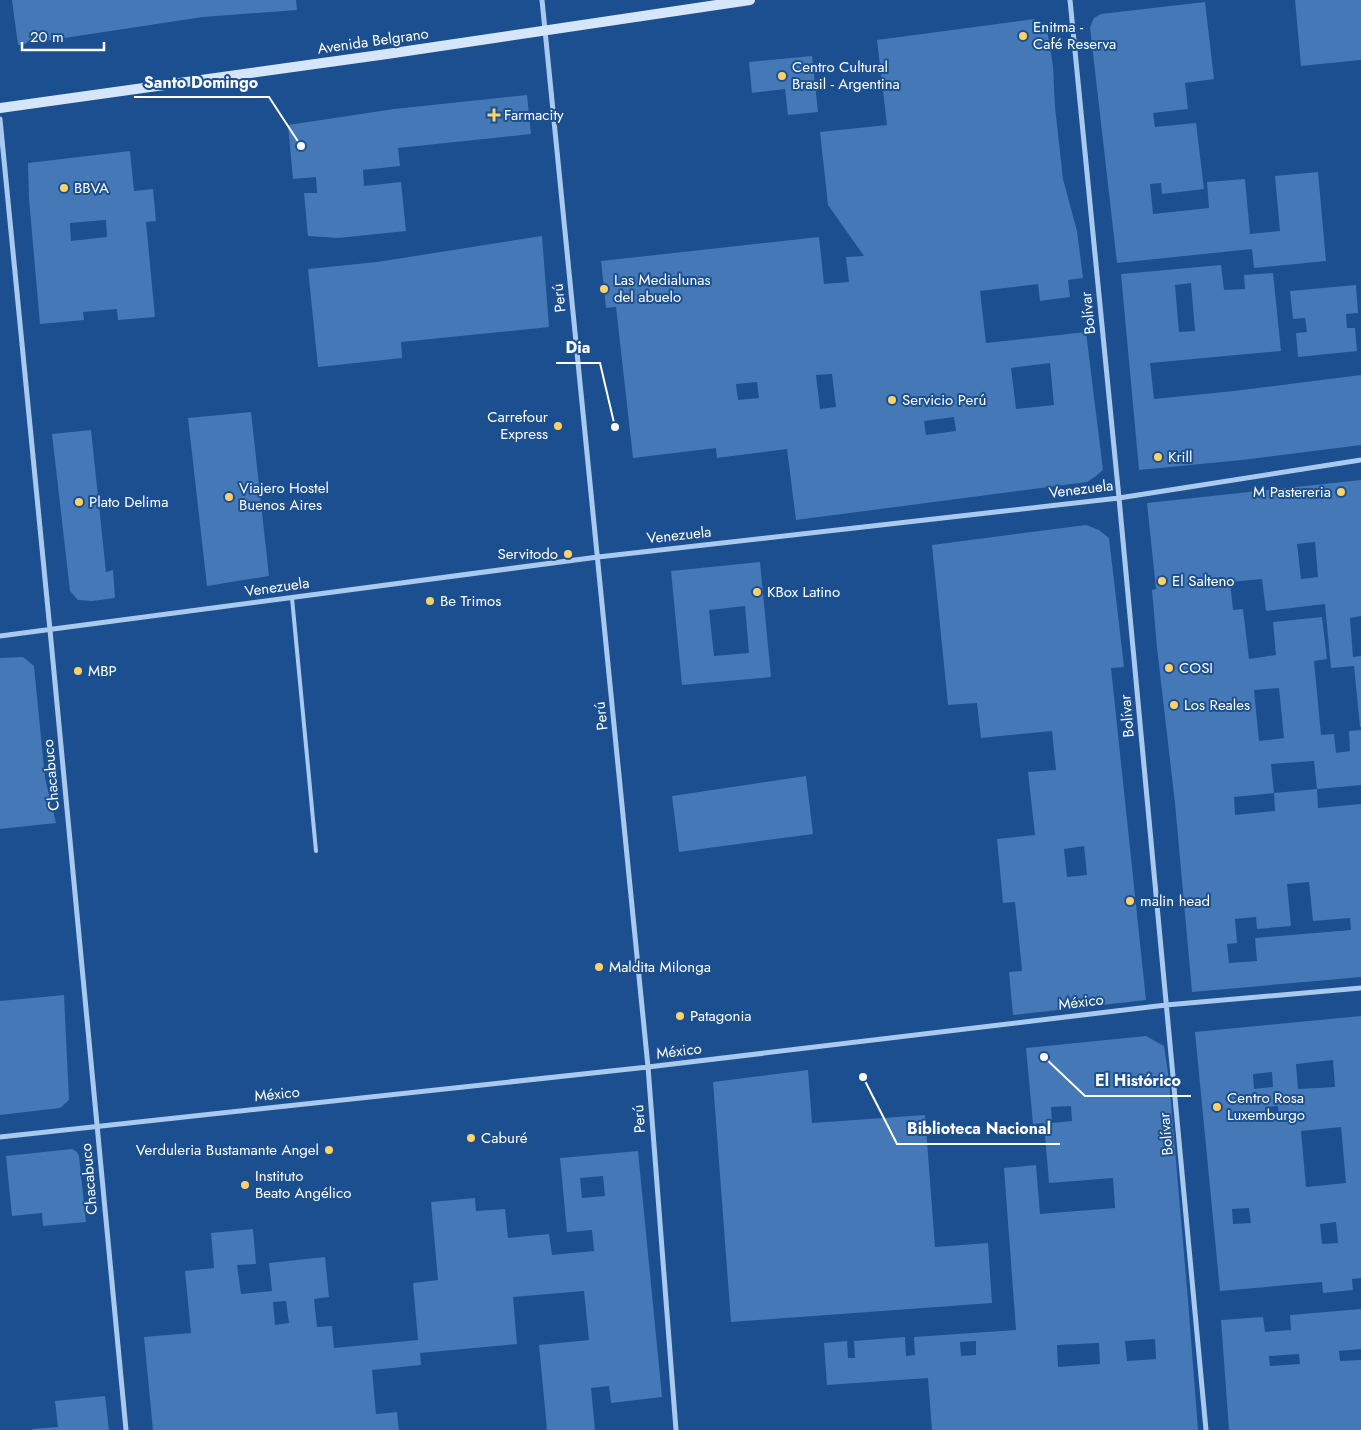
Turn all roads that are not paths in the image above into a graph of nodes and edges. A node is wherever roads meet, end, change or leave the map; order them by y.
1 (542, 0) edge
2 (750, 0) edge
3 (1070, 0) edge
4 (545, 30) junction
5 (0, 108) edge
6 (0, 119) edge
7 (1361, 460) edge
8 (1119, 498) junction
9 (598, 557) junction
10 (292, 598) junction
11 (50, 630) junction
12 (0, 636) edge
13 (316, 851) dead end
14 (1361, 988) edge
15 (1166, 1005) junction
16 (648, 1067) junction
17 (97, 1126) junction
18 (0, 1137) edge
19 (126, 1430) edge
20 (676, 1430) edge
21 (1206, 1430) edge

1 - 4 street, Perú
2 - 4 main road, Avenida Belgrano
3 - 8 street, Bolívar
4 - 5 main road, Avenida Belgrano
4 - 9 street, Perú
6 - 11 street, Chacabuco
7 - 8 street, Venezuela
8 - 9 street, Venezuela
8 - 15 street, Bolívar
9 - 10 street, Venezuela
9 - 16 street, Perú
10 - 11 street, Venezuela
10 - 13 lane
11 - 12 street, Venezuela
11 - 17 street, Chacabuco
14 - 15 street, México
15 - 16 street, México
15 - 21 street, Bolívar
16 - 17 street, México
16 - 20 street, Perú
17 - 18 street, México
17 - 19 street, Chacabuco

